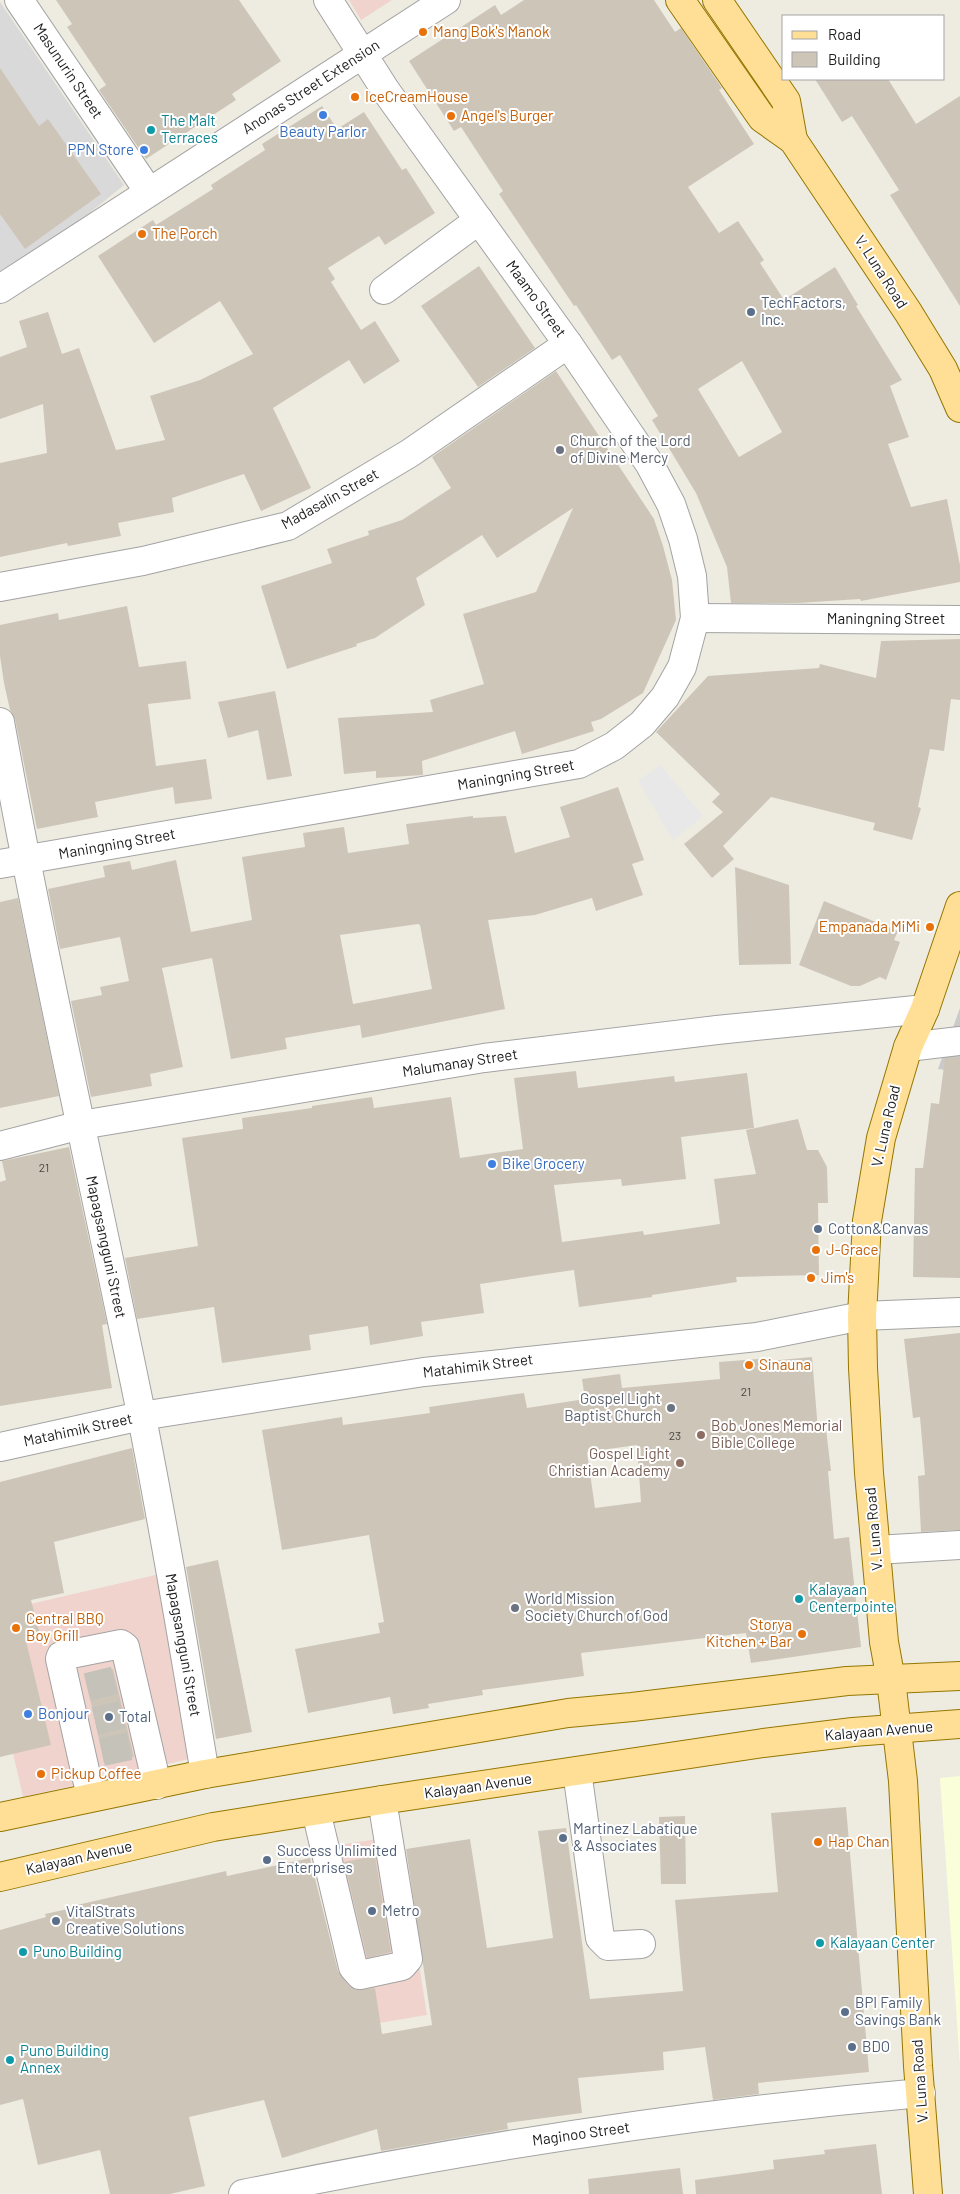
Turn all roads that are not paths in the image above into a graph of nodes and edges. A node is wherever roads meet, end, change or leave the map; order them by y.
1 (19, 0) edge
2 (328, 0) edge
3 (446, 0) edge
4 (680, 0) edge
5 (717, 0) edge
6 (363, 54) junction
7 (793, 140) junction
8 (149, 192) junction
9 (479, 220) junction
10 (0, 289) edge
11 (384, 290) dead end
12 (568, 344) junction
13 (960, 408) edge
14 (0, 587) edge
15 (695, 618) junction
16 (960, 620) edge
17 (0, 722) edge
18 (12, 862) edge
19 (960, 906) edge
20 (925, 1009) junction
21 (960, 1041) edge
22 (908, 1047) junction
23 (81, 1125) junction
24 (0, 1146) edge
25 (960, 1312) edge
26 (862, 1316) junction
27 (141, 1416) junction
28 (0, 1447) edge
29 (960, 1545) edge
30 (876, 1550) junction
31 (960, 1676) edge
32 (891, 1680) junction
33 (960, 1724) edge
34 (898, 1729) junction
35 (577, 1771) junction
36 (205, 1774) junction
37 (157, 1785) junction
38 (91, 1797) junction
39 (382, 1800) junction
40 (316, 1811) junction
41 (0, 1818) edge
42 (0, 1877) edge
43 (641, 1944) dead end
44 (921, 2093) junction
45 (243, 2194) edge
46 (928, 2194) edge

1 - 8 street, Masunurin Street
2 - 6 street, Maamo Street
3 - 6 street, Anonas Street Extension
4 - 7 main road, V. Luna Road
5 - 7 main road, V. Luna Road
6 - 8 street, Anonas Street Extension
6 - 9 street, Maamo Street
7 - 13 main road, V. Luna Road
8 - 10 street, Anonas Street Extension
9 - 11 street
9 - 12 street, Maamo Street
12 - 14 street, Madasalin Street
12 - 15 street, Maamo Street
15 - 16 street, Maningning Street
15 - 18 street, Maningning Street
17 - 18 street, Mapagsangguni Street
18 - 23 street, Mapagsangguni Street
19 - 20 main road, V. Luna Road
20 - 22 main road, V. Luna Road
20 - 23 street, Malumanay Street
21 - 22 street
22 - 26 main road, V. Luna Road
23 - 24 street, Malumanay Street
23 - 27 street, Mapagsangguni Street
25 - 26 street, Matahimik Street
26 - 27 street, Matahimik Street
26 - 30 main road, V. Luna Road
27 - 28 street, Matahimik Street
27 - 36 street, Mapagsangguni Street
29 - 30 street
30 - 32 main road, V. Luna Road
31 - 32 main road
32 - 34 main road, V. Luna Road
32 - 36 main road
33 - 34 main road, Kalayaan Avenue
34 - 35 main road, Kalayaan Avenue
34 - 44 main road, V. Luna Road
35 - 39 main road, Kalayaan Avenue
35 - 43 street
36 - 37 main road
37 - 38 main road
37 - 38 street
38 - 41 main road
39 - 40 main road, Kalayaan Avenue
39 - 40 street
40 - 42 main road, Kalayaan Avenue
44 - 45 street, Maginoo Street
44 - 46 main road, V. Luna Road

